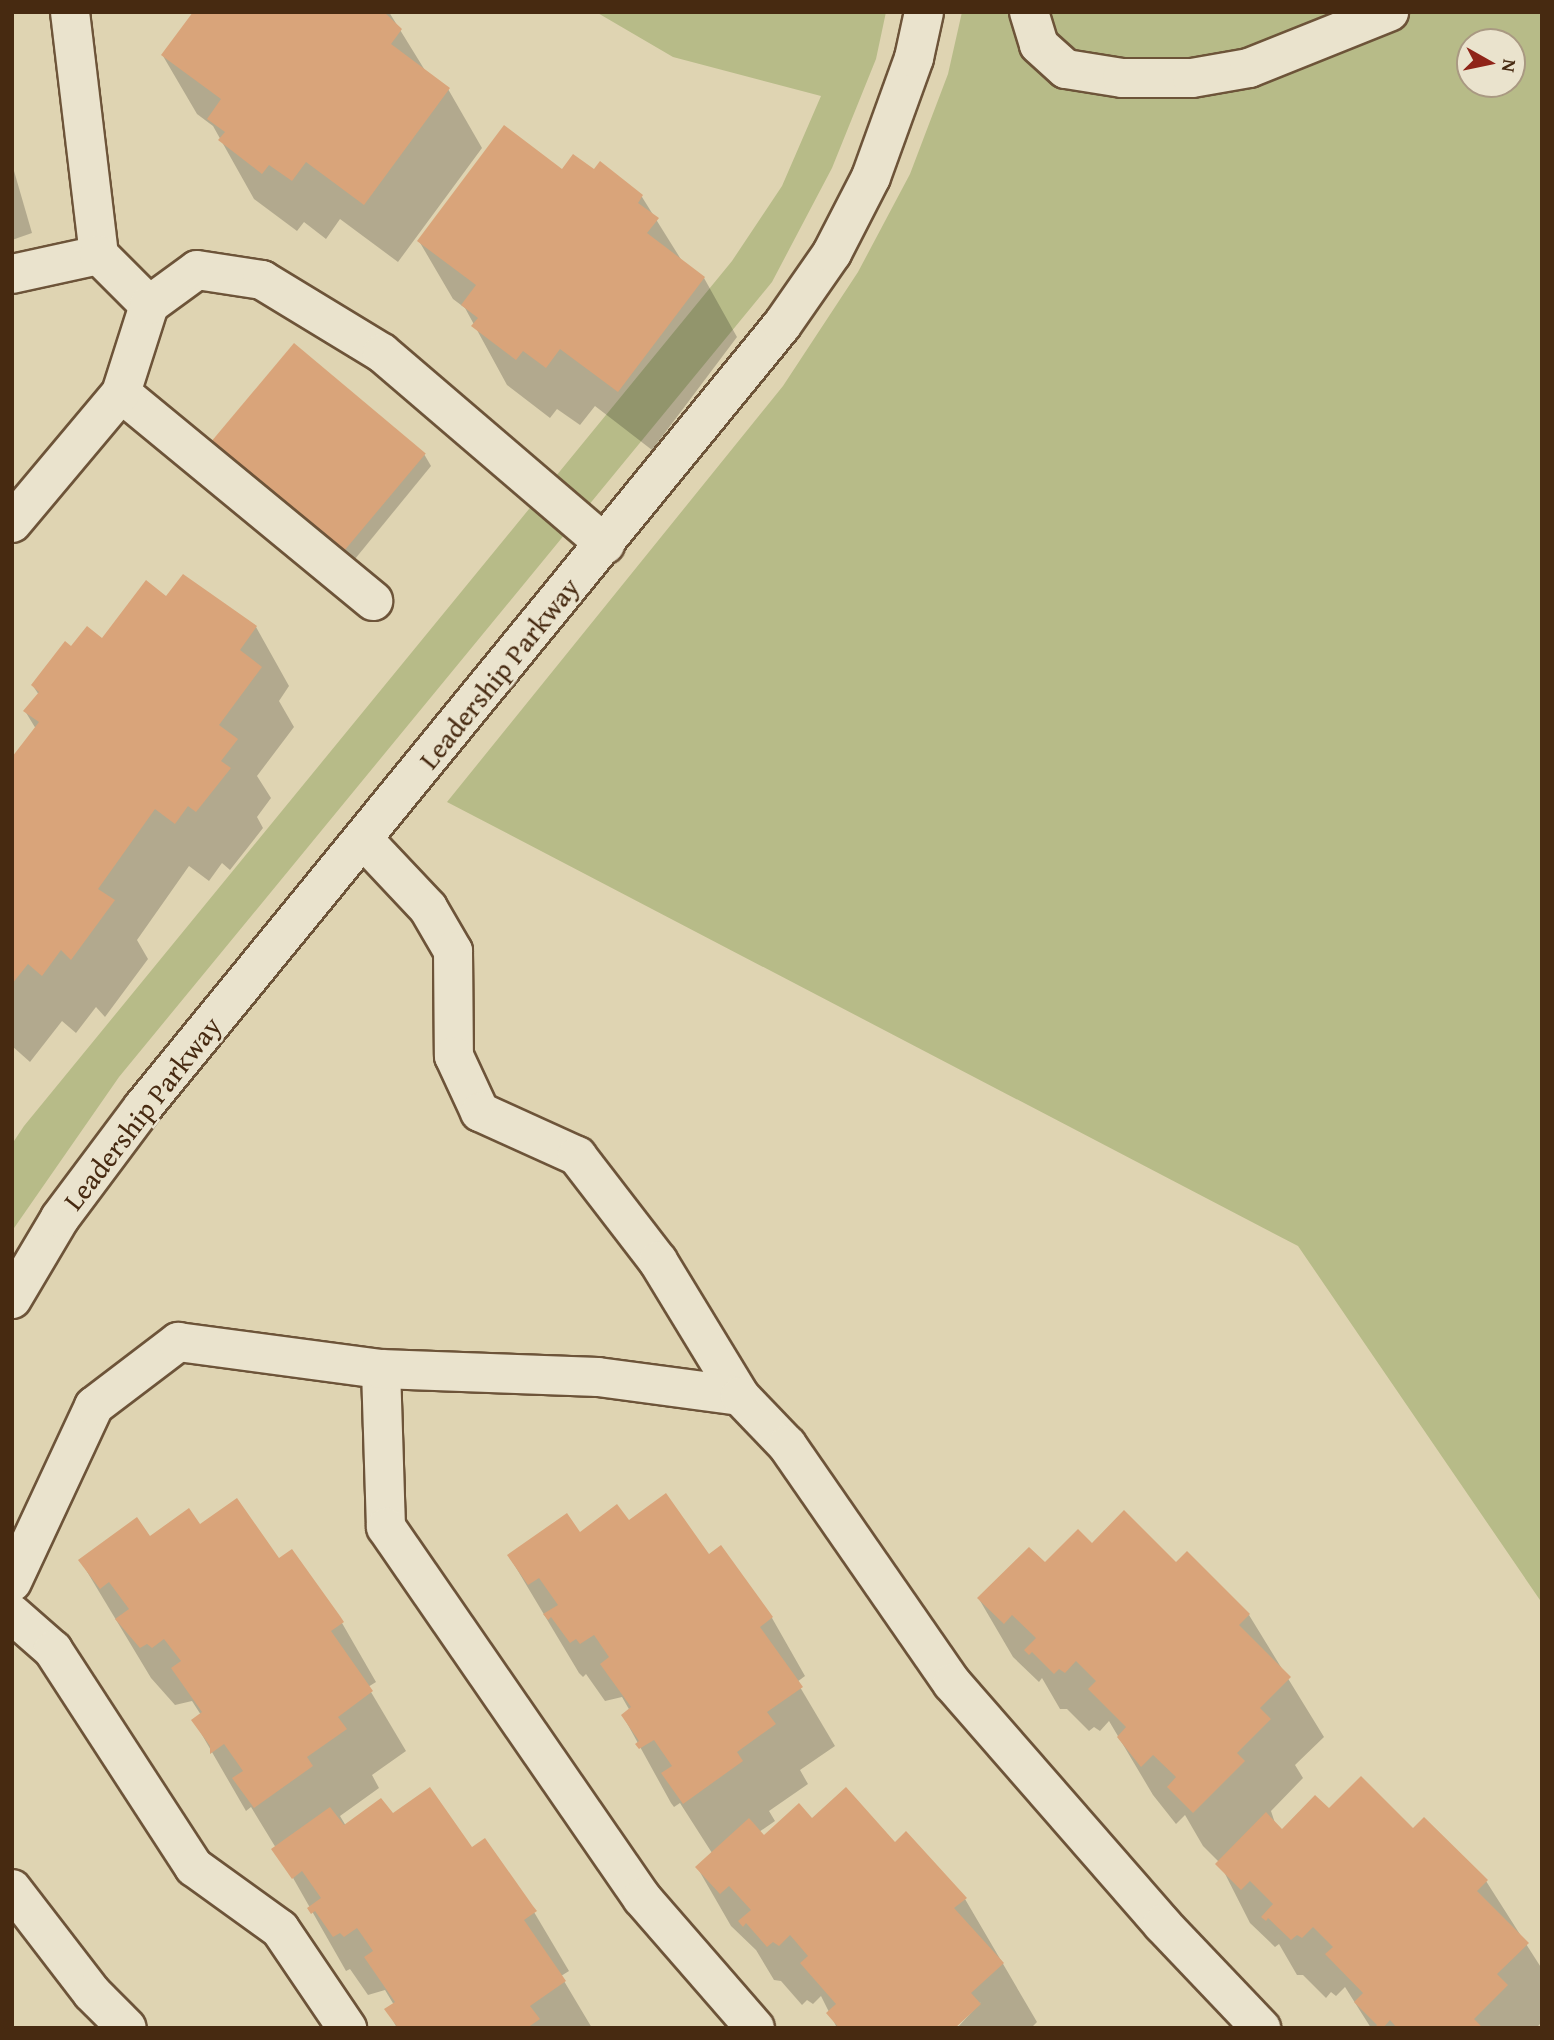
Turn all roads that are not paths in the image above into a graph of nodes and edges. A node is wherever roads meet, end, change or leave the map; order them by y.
1 (71, 12) edge
2 (924, 12) edge
3 (1029, 12) edge
4 (1389, 12) edge
5 (99, 255) junction
6 (12, 274) edge
7 (149, 305) junction
8 (121, 393) junction
9 (12, 523) edge
10 (605, 544) junction
11 (373, 601) dead end
12 (363, 839) junction
13 (12, 1299) edge
14 (381, 1369) junction
15 (740, 1396) junction
16 (12, 1582) edge
17 (12, 1615) edge
18 (12, 1889) edge
19 (127, 2028) edge
20 (347, 2028) edge
21 (755, 2028) edge
22 (1261, 2028) edge

1 - 5 street
2 - 10 street, Leadership Parkway
3 - 4 street
5 - 6 street
5 - 7 street
7 - 8 street
7 - 10 street
8 - 9 street
8 - 11 street
10 - 12 street, Leadership Parkway
12 - 13 street, Leadership Parkway
12 - 15 street
14 - 15 street
14 - 16 street
14 - 21 street
15 - 22 street
17 - 20 street
18 - 19 street

